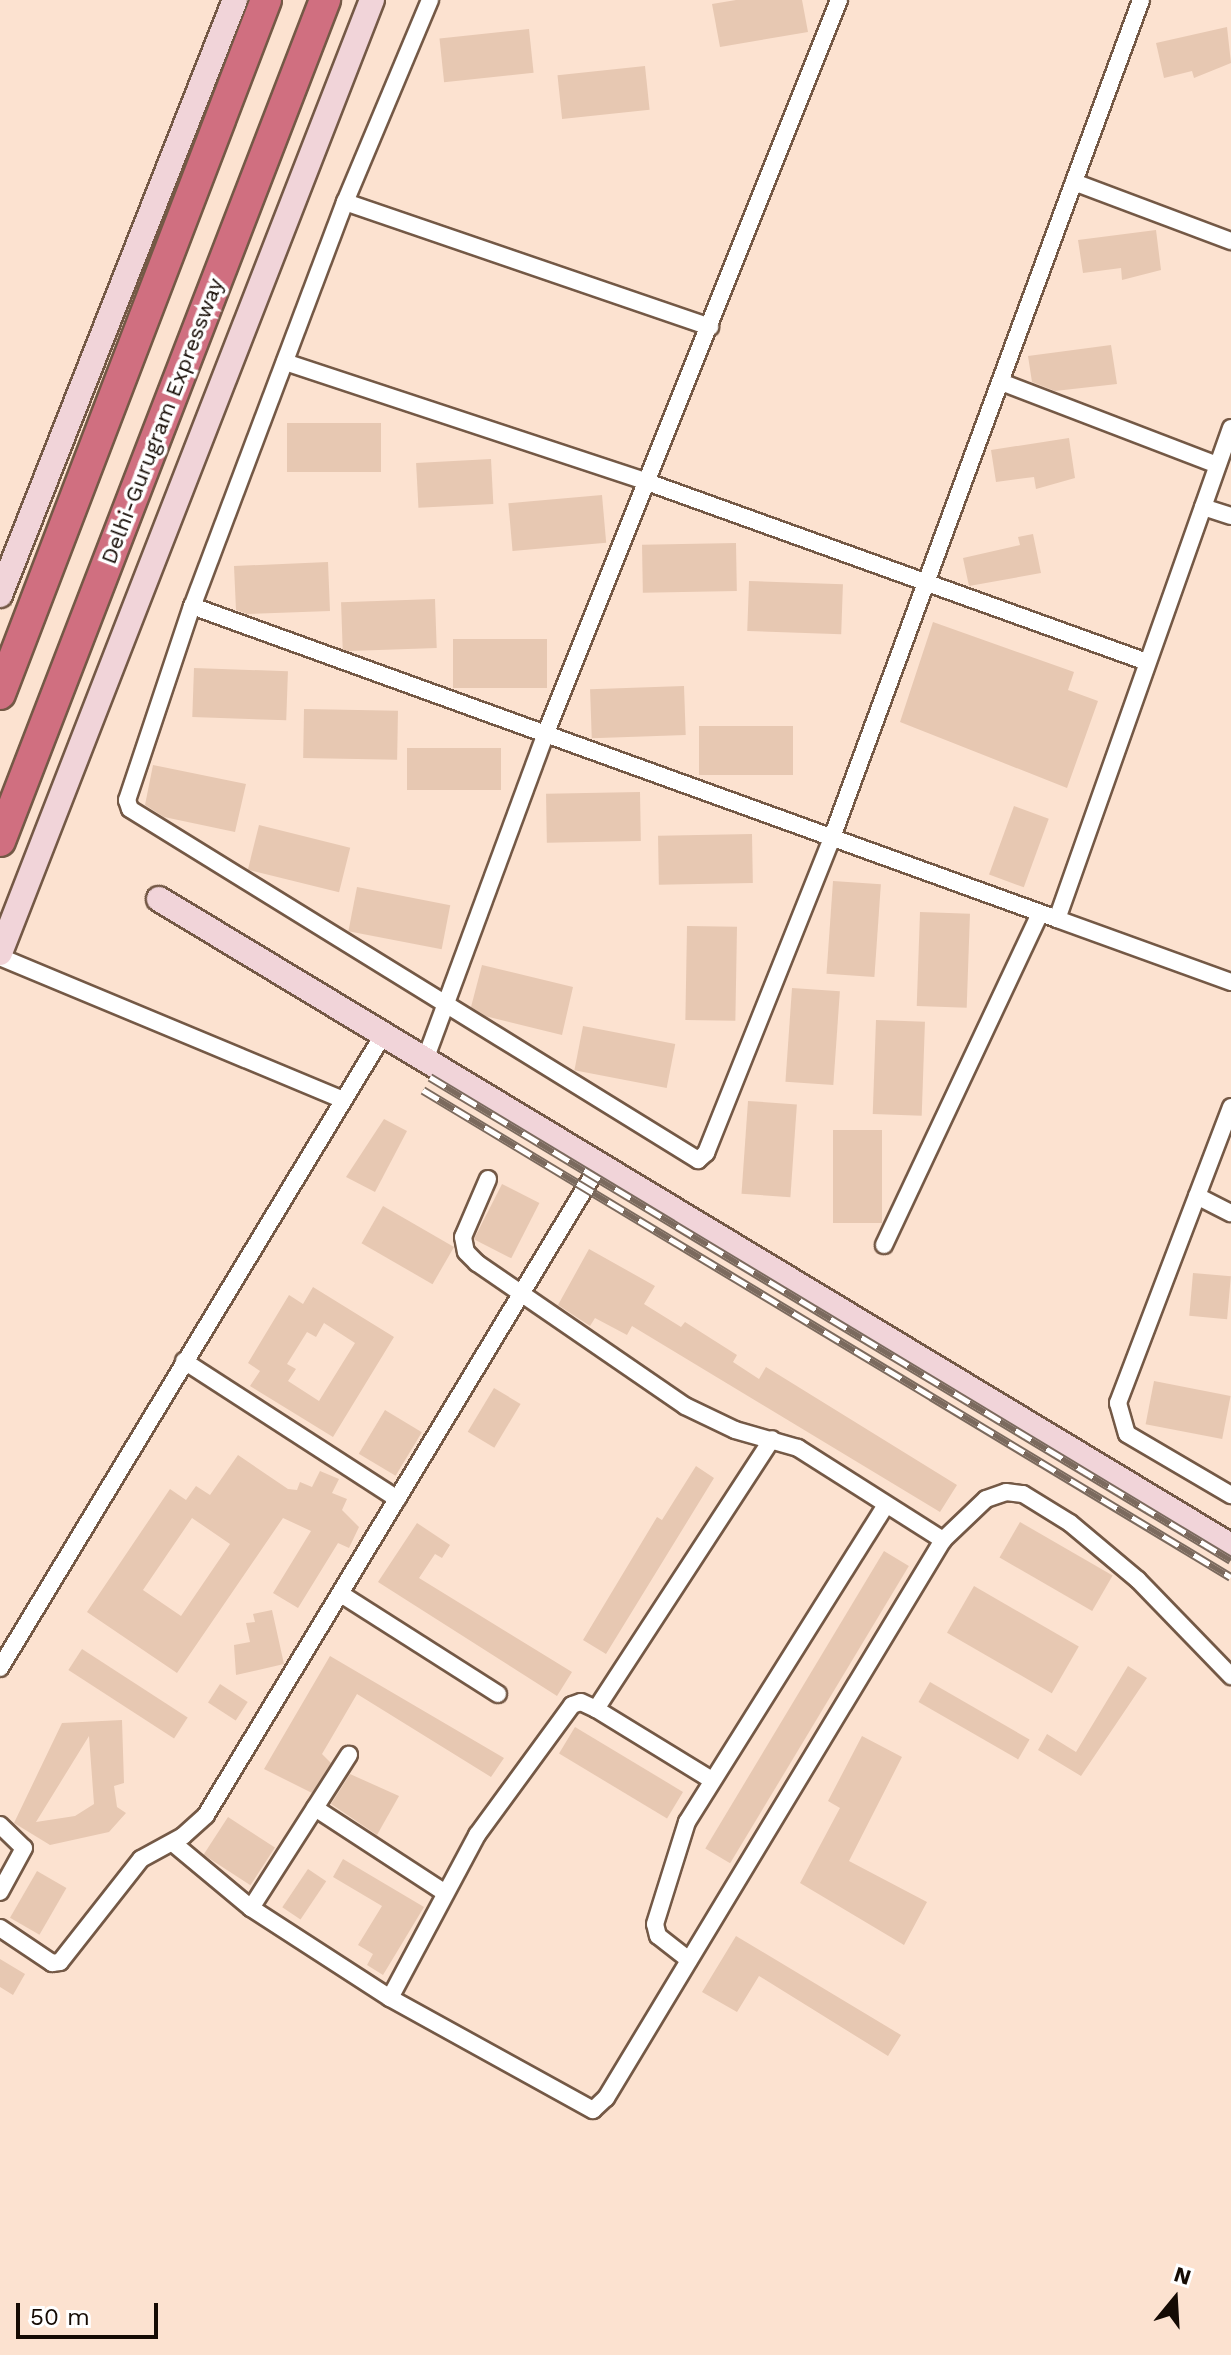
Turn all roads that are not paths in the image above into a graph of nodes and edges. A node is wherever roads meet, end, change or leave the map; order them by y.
1 (235, 0) edge
2 (266, 0) edge
3 (325, 0) edge
4 (372, 0) edge
5 (430, 0) edge
6 (839, 0) edge
7 (1141, 0) edge
8 (1074, 182) junction
9 (345, 202) junction
10 (1231, 241) edge
11 (710, 327) junction
12 (285, 362) junction
13 (1001, 382) junction
14 (1231, 428) edge
15 (1217, 465) junction
16 (647, 482) junction
17 (1203, 507) junction
18 (1231, 516) edge
19 (928, 583) junction
20 (0, 595) edge
21 (192, 606) junction
22 (1147, 662) junction
23 (0, 694) edge
24 (545, 735) junction
25 (831, 840) junction
26 (0, 841) edge
27 (159, 899) dead end
28 (1049, 917) junction
29 (0, 955) edge
30 (1231, 982) edge
31 (444, 1002) junction
32 (383, 1035) junction
33 (425, 1060) junction
34 (341, 1099) junction
35 (1231, 1107) edge
36 (599, 1165) junction
37 (488, 1179) dead end
38 (1197, 1196) junction
39 (1231, 1213) edge
40 (884, 1245) dead end
41 (519, 1295) junction
42 (184, 1361) junction
43 (772, 1439) junction
44 (1231, 1495) edge
45 (397, 1499) junction
46 (886, 1505) junction
47 (943, 1540) junction
48 (1231, 1546) edge
49 (341, 1594) junction
50 (0, 1668) edge
51 (1231, 1676) edge
52 (498, 1694) dead end
53 (596, 1709) junction
54 (349, 1755) dead end
55 (712, 1780) junction
56 (315, 1808) junction
57 (0, 1825) edge
58 (173, 1843) junction
59 (0, 1892) edge
60 (444, 1892) junction
61 (251, 1908) junction
62 (0, 1928) edge
63 (689, 1960) junction
64 (390, 1998) junction

1 - 20 main road
2 - 23 highway
3 - 26 highway, Delhi-Gurugram Expressway
4 - 29 main road
5 - 9 street
6 - 11 street
7 - 8 street
8 - 10 street
8 - 13 street
9 - 11 street
9 - 12 street
11 - 16 street
12 - 16 street
12 - 21 street
13 - 15 street
13 - 19 street
14 - 15 street
15 - 17 street
16 - 19 street
16 - 24 street
17 - 18 street
17 - 22 street
19 - 22 street
19 - 25 street
21 - 24 street
21 - 31 street
22 - 28 street
24 - 25 street
24 - 31 street
25 - 28 street
25 - 31 street
27 - 32 main road
28 - 30 street
28 - 40 street
29 - 34 street
31 - 33 street
32 - 33 main road
32 - 34 street
33 - 36 main road
34 - 42 street
35 - 38 street
36 - 41 street
36 - 48 main road
37 - 41 street
38 - 39 street
38 - 44 street
41 - 43 street
41 - 45 street
42 - 45 street
42 - 50 street
43 - 46 street
43 - 53 street
45 - 49 street
46 - 47 street
46 - 55 street
47 - 51 street
47 - 63 street
49 - 52 street
49 - 58 street
53 - 55 street
53 - 60 street
54 - 56 street
55 - 63 street
56 - 60 street
56 - 61 street
57 - 59 street
58 - 61 street
58 - 62 street
60 - 64 street
61 - 64 street
63 - 64 street

